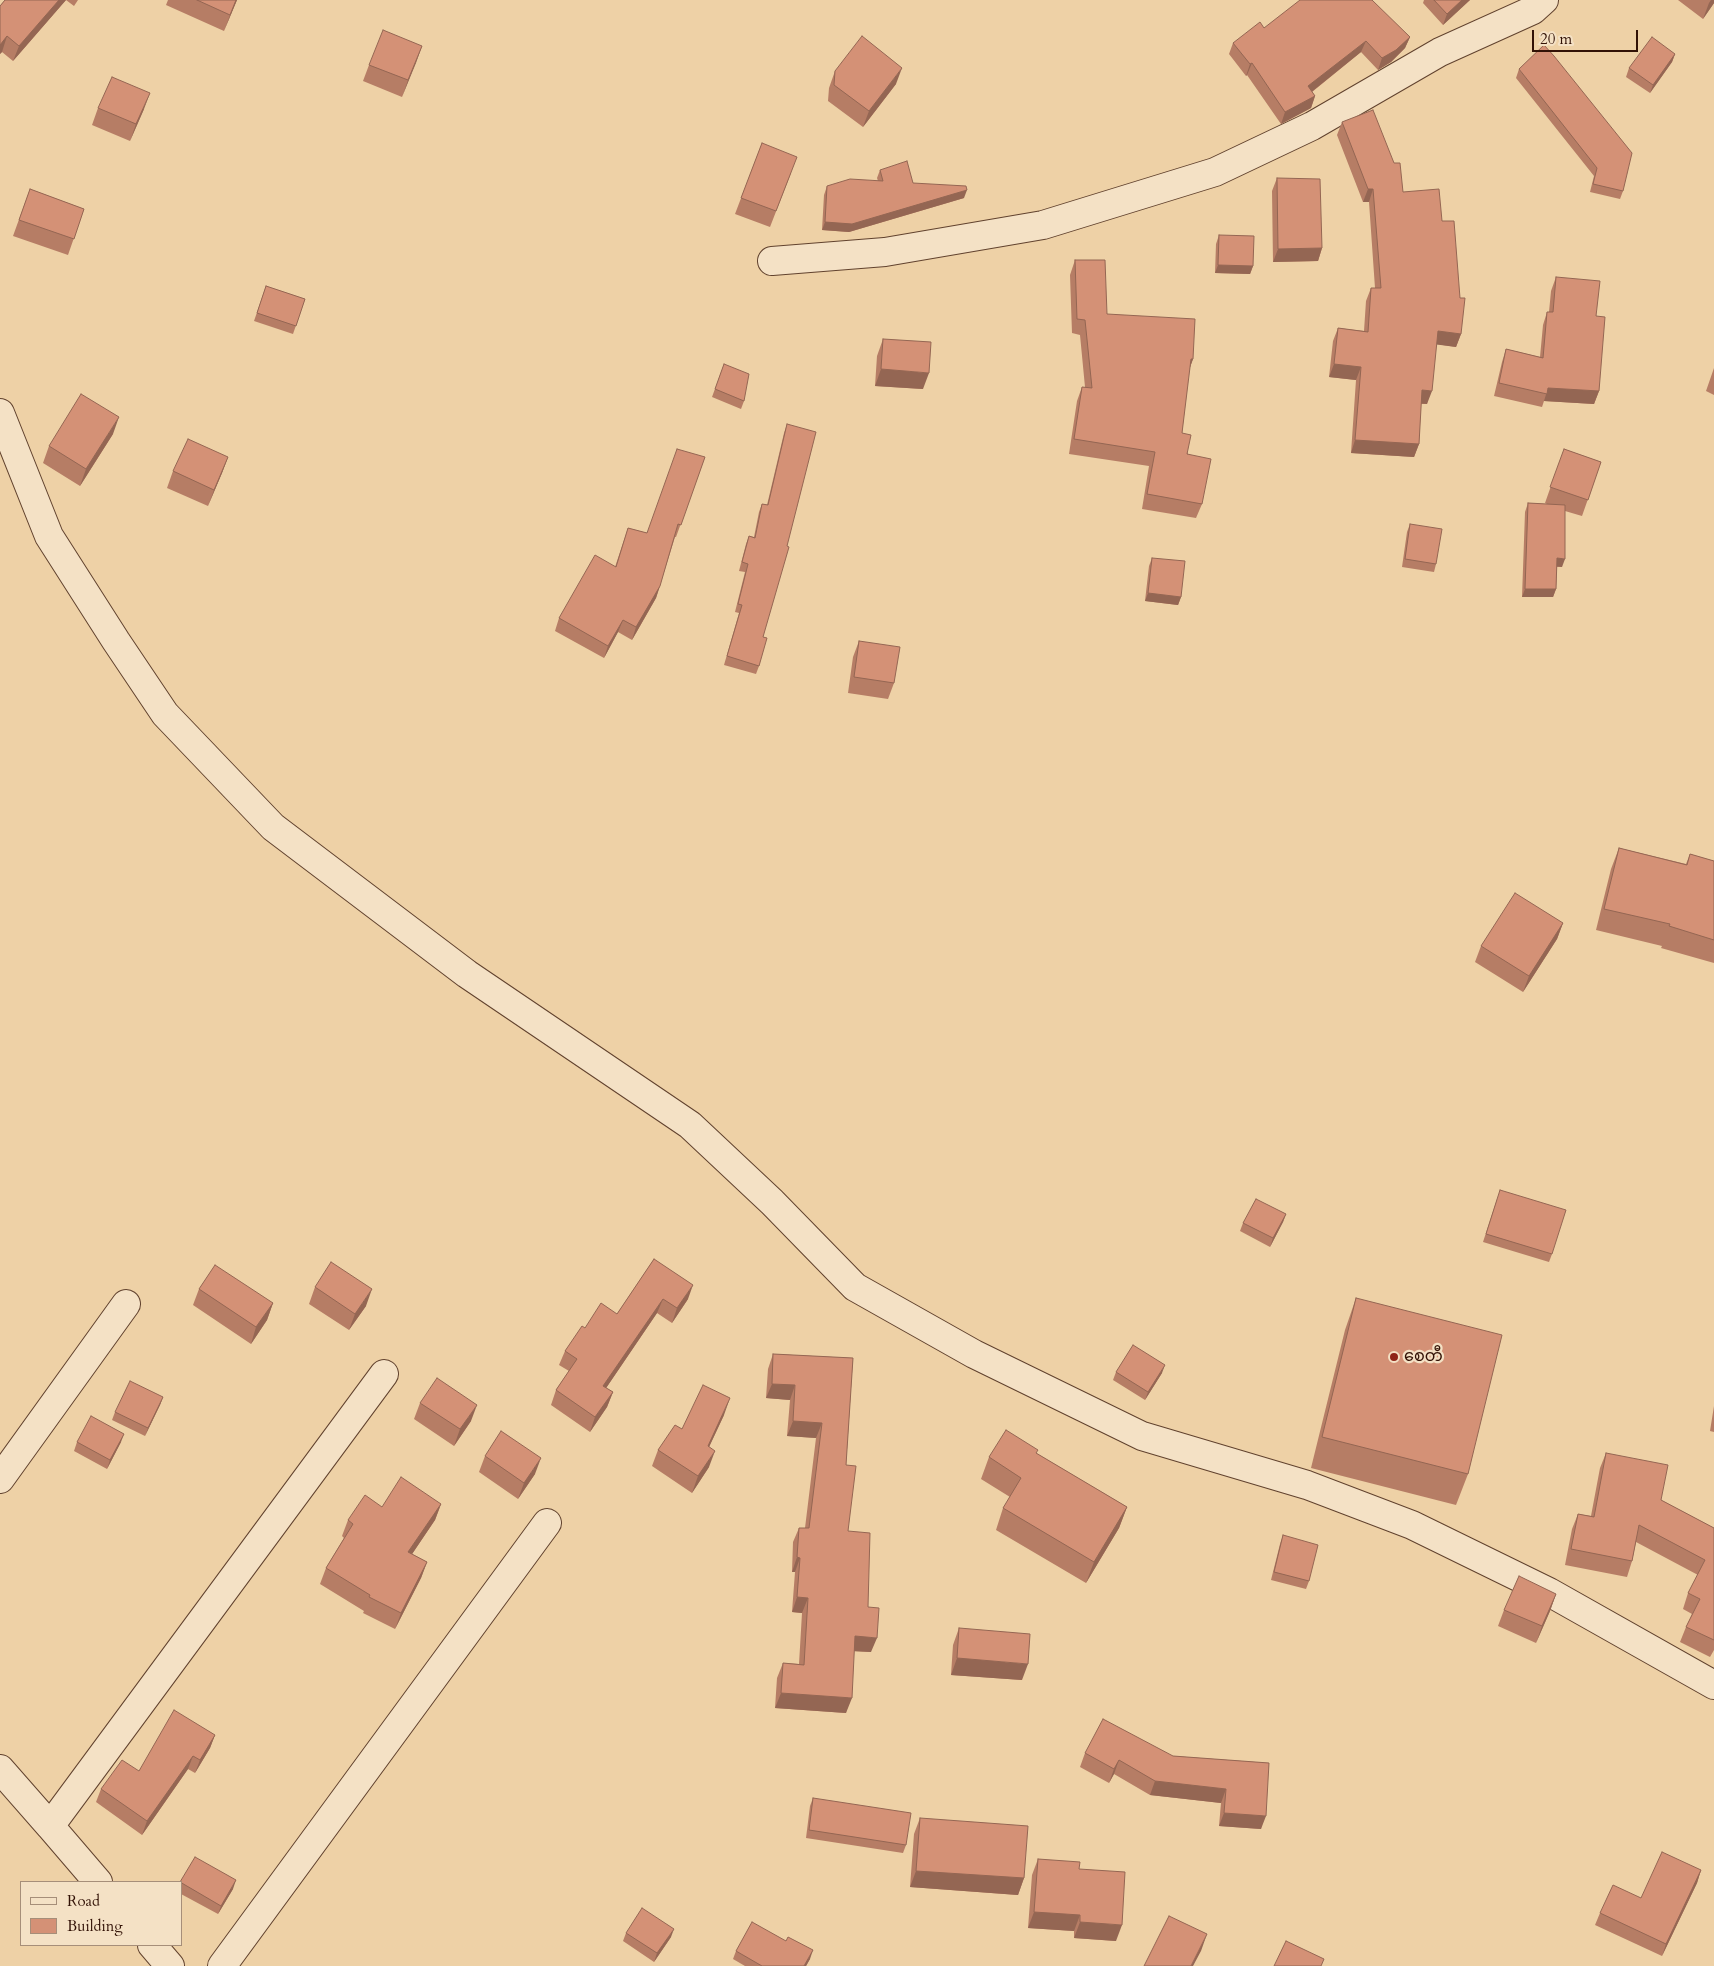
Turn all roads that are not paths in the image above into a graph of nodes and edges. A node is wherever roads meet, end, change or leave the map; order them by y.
1 (1544, 0) edge
2 (772, 261) dead end
3 (0, 413) edge
4 (126, 1304) dead end
5 (384, 1374) dead end
6 (0, 1479) edge
7 (547, 1524) dead end
8 (1714, 1684) edge
9 (0, 1769) edge
10 (50, 1826) junction
11 (97, 1881) edge
12 (153, 1946) edge
13 (170, 1966) edge
14 (222, 1966) edge

1 - 2 street
3 - 8 street
4 - 6 street
5 - 10 street
7 - 14 street
9 - 10 street
10 - 11 street
12 - 13 street

